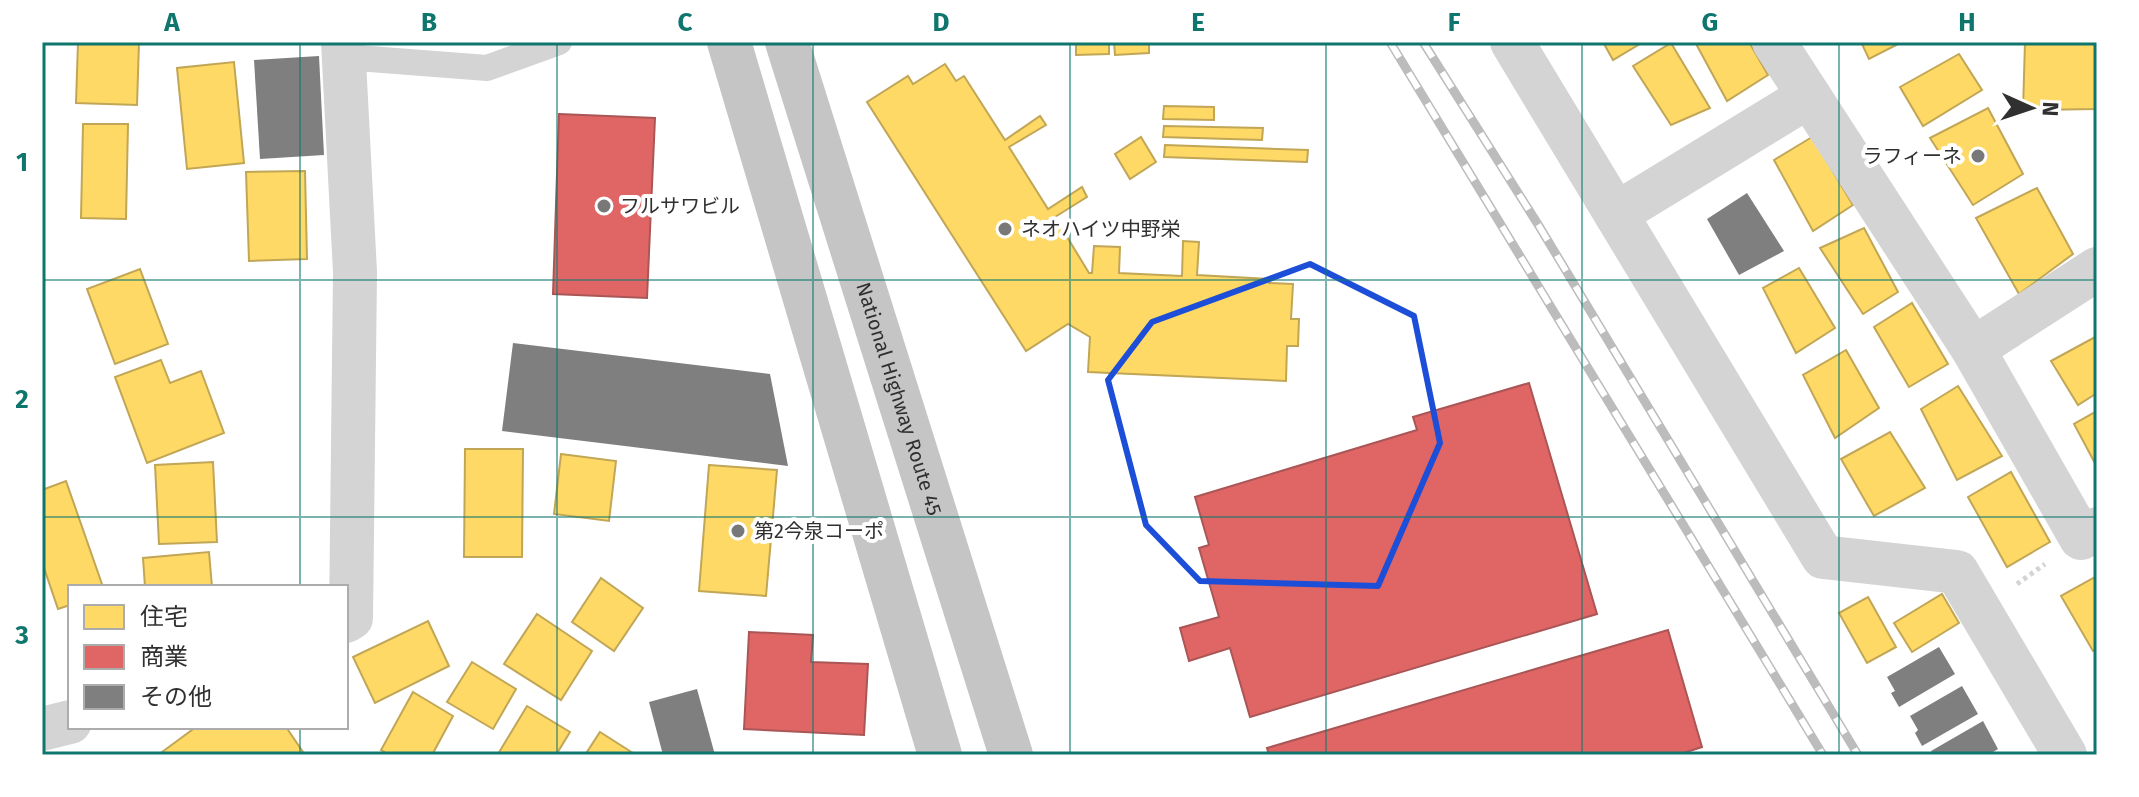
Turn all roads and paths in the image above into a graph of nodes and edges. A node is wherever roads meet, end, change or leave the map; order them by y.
1 (559, 42) edge
2 (729, 42) edge
3 (787, 42) edge
4 (1512, 42) edge
5 (1774, 42) edge
6 (344, 50) edge
7 (1809, 96) junction
8 (1616, 214) junction
9 (2097, 269) edge
10 (1973, 349) junction
11 (2089, 534) edge
12 (1980, 610) junction
13 (348, 620) edge
14 (68, 722) edge
15 (49, 755) edge
16 (940, 755) edge
17 (1011, 755) edge
18 (2065, 755) edge

1 - 6 lane
2 - 16 highway
3 - 17 highway, National Highway Route 45
4 - 8 street
5 - 7 street
6 - 13 street
7 - 8 street
7 - 10 street
8 - 12 street
9 - 10 street
10 - 11 street
11 - 12 path
12 - 18 street
14 - 15 street

